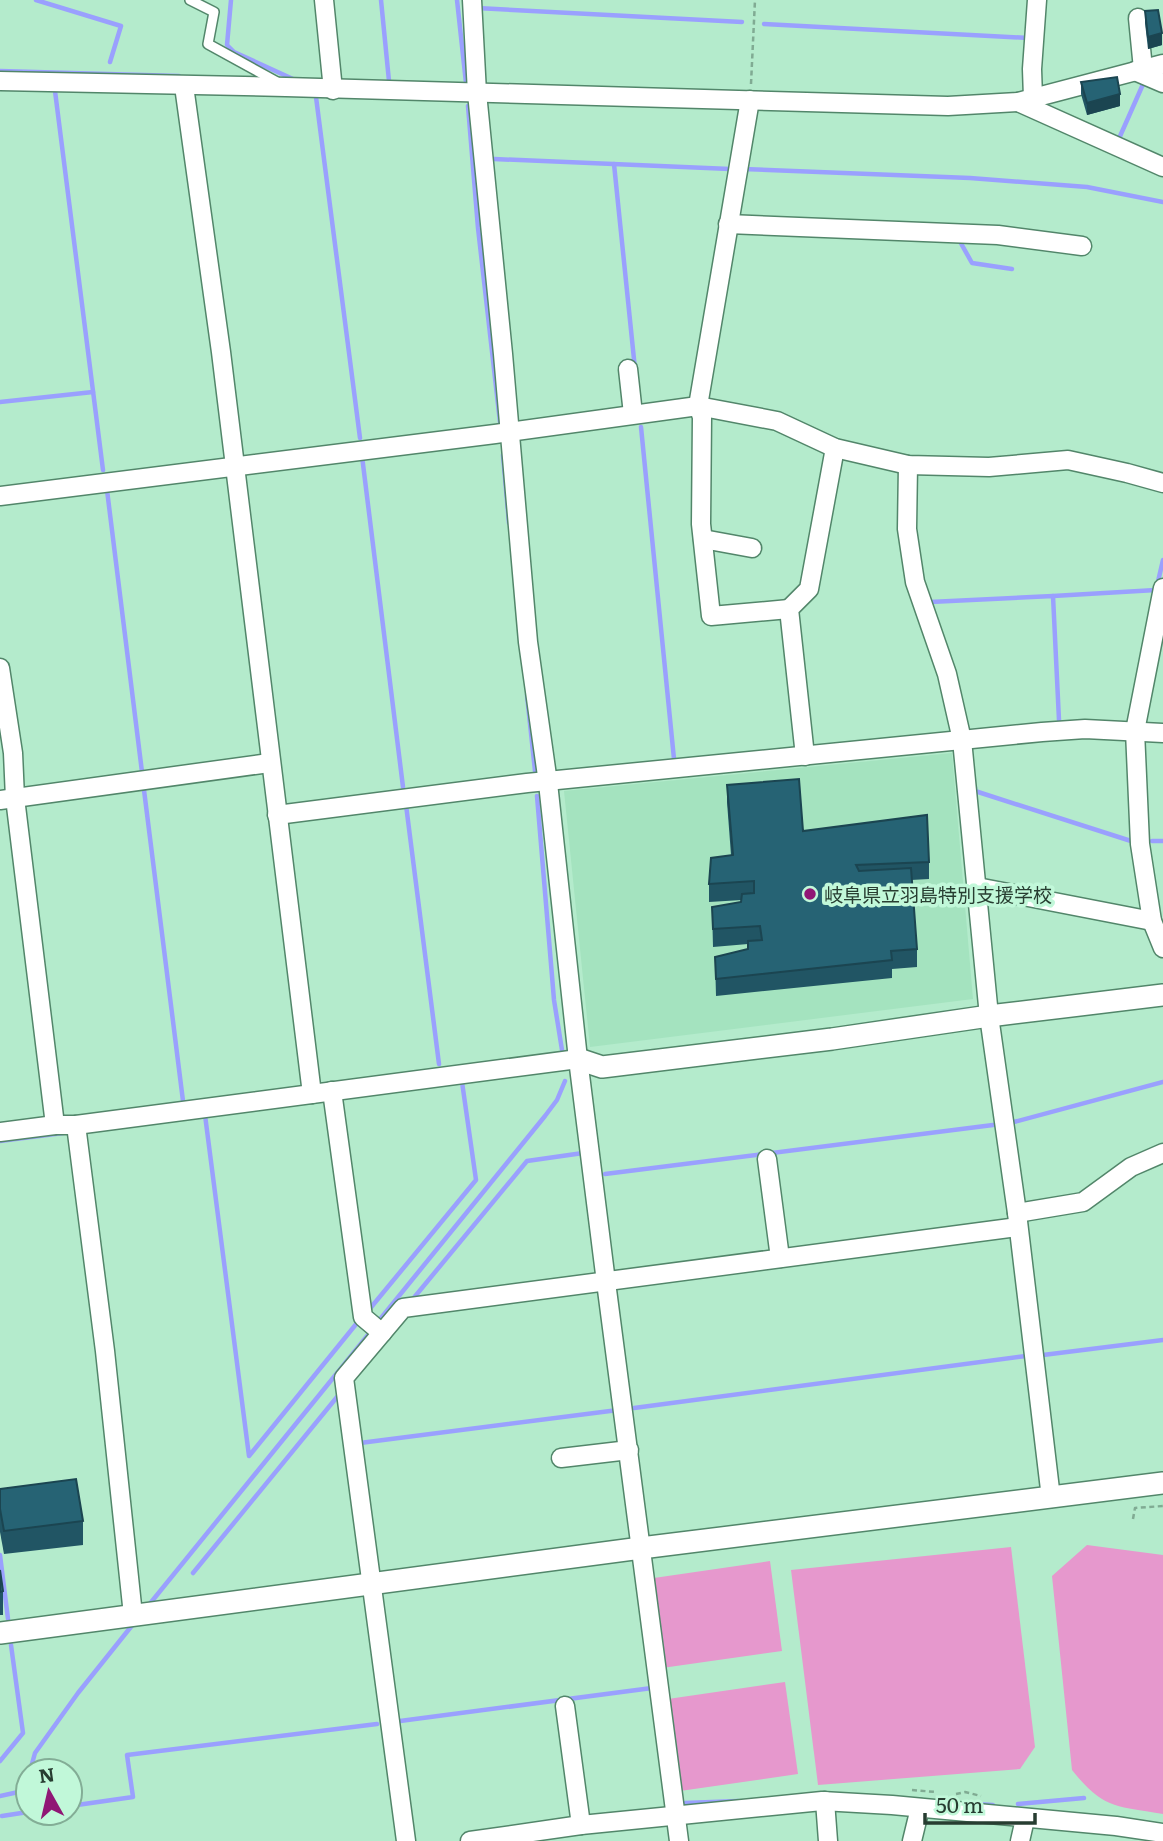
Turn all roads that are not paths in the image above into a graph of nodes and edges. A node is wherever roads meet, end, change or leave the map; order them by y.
1 (190, 0) edge
2 (324, 0) edge
3 (472, 0) edge
4 (1037, 0) edge
5 (1138, 18) dead end
6 (1163, 64) edge
7 (1139, 70) junction
8 (0, 81) edge
9 (1163, 83) edge
10 (184, 86) junction
11 (286, 87) junction
12 (333, 89) junction
13 (477, 93) junction
14 (750, 100) junction
15 (1026, 100) junction
16 (1163, 167) edge
17 (728, 224) junction
18 (1082, 246) dead end
19 (628, 369) dead end
20 (698, 405) junction
21 (633, 414) junction
22 (510, 431) junction
23 (835, 448) junction
24 (908, 465) junction
25 (234, 466) junction
26 (1163, 483) edge
27 (0, 496) edge
28 (703, 539) junction
29 (752, 548) dead end
30 (1163, 588) edge
31 (789, 609) junction
32 (0, 668) edge
33 (1135, 731) junction
34 (1163, 733) edge
35 (962, 740) junction
36 (805, 756) junction
37 (270, 764) junction
38 (548, 783) junction
39 (7, 799) edge
40 (277, 815) junction
41 (977, 887) junction
42 (1152, 921) junction
43 (1163, 948) edge
44 (1163, 995) edge
45 (989, 1016) junction
46 (578, 1059) junction
47 (332, 1091) junction
48 (312, 1094) junction
49 (55, 1125) junction
50 (76, 1125) junction
51 (0, 1132) edge
52 (1163, 1153) edge
53 (766, 1159) dead end
54 (1017, 1220) junction
55 (780, 1258) junction
56 (606, 1282) junction
57 (376, 1328) junction
58 (629, 1450) junction
59 (561, 1458) dead end
60 (1163, 1483) edge
61 (1051, 1498) junction
62 (641, 1548) junction
63 (372, 1583) junction
64 (139, 1614) junction
65 (0, 1633) edge
66 (565, 1706) dead end
67 (825, 1801) junction
68 (920, 1808) junction
69 (676, 1815) junction
70 (1025, 1819) junction
71 (581, 1825) junction
72 (1163, 1833) edge
73 (406, 1841) edge
74 (470, 1841) edge
75 (679, 1841) edge
76 (828, 1841) edge
77 (912, 1841) edge
78 (1020, 1841) edge

1 - 11 lane
2 - 12 street
3 - 13 street
4 - 15 street
5 - 7 street
6 - 7 street
7 - 9 street
7 - 15 street
8 - 10 street
10 - 11 street
10 - 25 street
11 - 12 street
12 - 13 street
13 - 14 street
13 - 22 street
14 - 15 street
14 - 17 street
15 - 16 street
17 - 18 street
17 - 20 street
19 - 21 street
20 - 21 street
20 - 23 street
20 - 28 street
21 - 22 street
22 - 25 street
22 - 38 street
23 - 24 street
23 - 31 street
24 - 26 street
24 - 35 street
25 - 27 street
25 - 37 street
28 - 29 street
28 - 31 street
30 - 33 street
31 - 36 street
32 - 39 street
33 - 34 street
33 - 35 street
33 - 42 street
35 - 36 street
35 - 41 street
36 - 38 street
37 - 39 street
37 - 40 street
38 - 40 street
38 - 46 street
39 - 49 street
40 - 48 street
41 - 42 street
41 - 45 street
42 - 43 street
44 - 45 street
45 - 46 street
45 - 54 street
46 - 47 street
46 - 56 street
47 - 48 street
47 - 57 street
48 - 50 street
49 - 50 street
49 - 51 street
50 - 64 street
52 - 54 street
53 - 55 street
54 - 55 street
54 - 61 street
55 - 56 street
56 - 57 street
56 - 58 street
57 - 63 street
58 - 59 street
58 - 62 street
60 - 61 street
61 - 62 street
62 - 63 street
62 - 69 street
63 - 64 street
63 - 73 street
64 - 65 street
66 - 71 street
67 - 68 street
67 - 69 street
67 - 76 street
68 - 70 street
68 - 77 street
69 - 71 street
69 - 75 street
70 - 72 street
70 - 78 street
71 - 74 street

